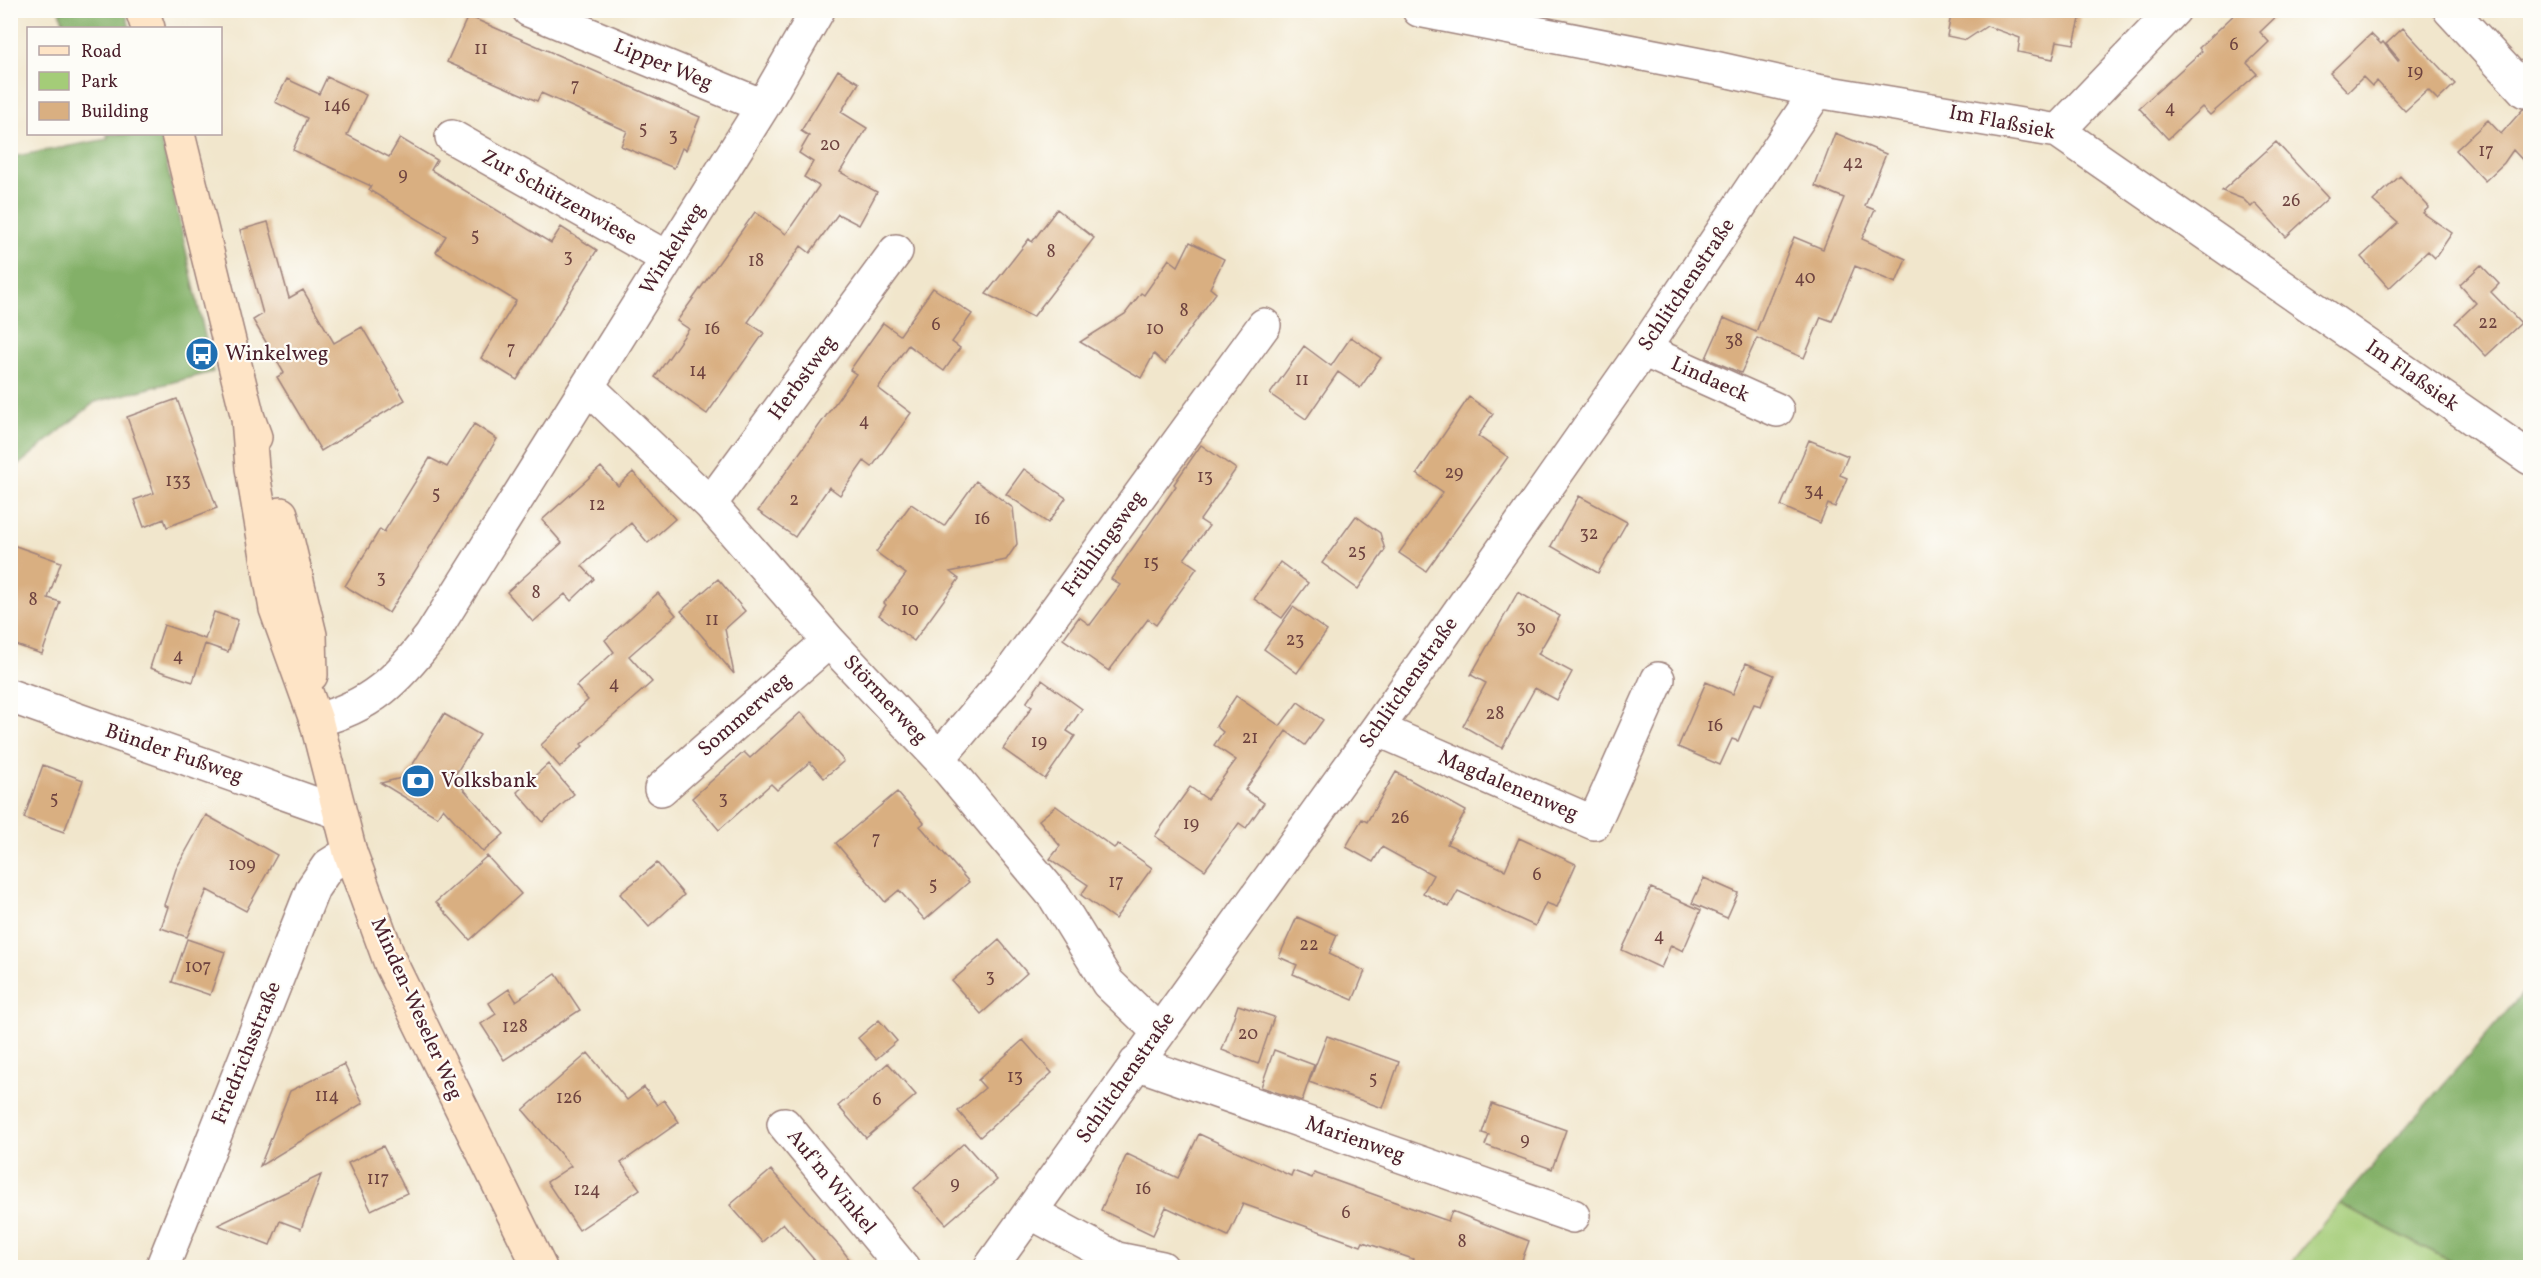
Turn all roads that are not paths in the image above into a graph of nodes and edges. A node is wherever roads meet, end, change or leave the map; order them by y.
1 (142, 10) edge
2 (529, 10) edge
3 (818, 10) edge
4 (1419, 10) edge
5 (2174, 10) edge
6 (2450, 10) edge
7 (148, 27) edge
8 (2530, 86) edge
9 (1817, 91) junction
10 (763, 106) junction
11 (2058, 131) junction
12 (178, 135) edge
13 (452, 137) dead end
14 (896, 251) dead end
15 (667, 258) junction
16 (1264, 325) dead end
17 (1643, 350) junction
18 (588, 387) junction
19 (1777, 410) dead end
20 (2530, 458) edge
21 (710, 504) junction
22 (829, 641) junction
23 (1658, 679) dead end
24 (10, 696) edge
25 (314, 712) junction
26 (1377, 729) junction
27 (939, 758) junction
28 (661, 789) dead end
29 (339, 812) junction
30 (350, 852) junction
31 (1158, 1031) junction
32 (1136, 1063) junction
33 (784, 1124) dead end
34 (1030, 1212) junction
35 (1573, 1216) dead end
36 (162, 1268) edge
37 (540, 1268) edge
38 (903, 1268) edge
39 (990, 1268) edge
40 (1162, 1268) edge

1 - 7 street
2 - 10 street, Lipper Weg
3 - 10 street, Winkelweg
4 - 9 street, Im Flaßsiek
5 - 11 street
6 - 8 street
9 - 11 street, Im Flaßsiek
9 - 17 street, Schlitchenstraße
10 - 15 street, Winkelweg
11 - 20 street, Im Flaßsiek
12 - 25 street, Minden-Weseler Weg
13 - 15 street, Zur Schützenwiese
14 - 21 street, Herbstweg
15 - 18 street, Winkelweg
16 - 27 street, Frühlingsweg
17 - 19 street, Lindaeck
17 - 26 street, Schlitchenstraße
18 - 21 street, Störmerweg
18 - 25 street, Winkelweg
21 - 22 street, Störmerweg
22 - 27 street, Störmerweg
22 - 28 street, Sommerweg
23 - 26 street, Magdalenenweg
24 - 29 street, Bünder Fußweg
25 - 29 street, Minden-Weseler Weg
26 - 31 street, Schlitchenstraße
27 - 31 street, Störmerweg
29 - 30 street, Minden-Weseler Weg
30 - 36 street, Friedrichsstraße
30 - 37 street, Minden-Weseler Weg
31 - 32 street, Schlitchenstraße
32 - 34 street, Schlitchenstraße
32 - 35 street, Marienweg
33 - 38 street, Auf'm Winkel
34 - 39 street, Schlitchenstraße
34 - 40 street

